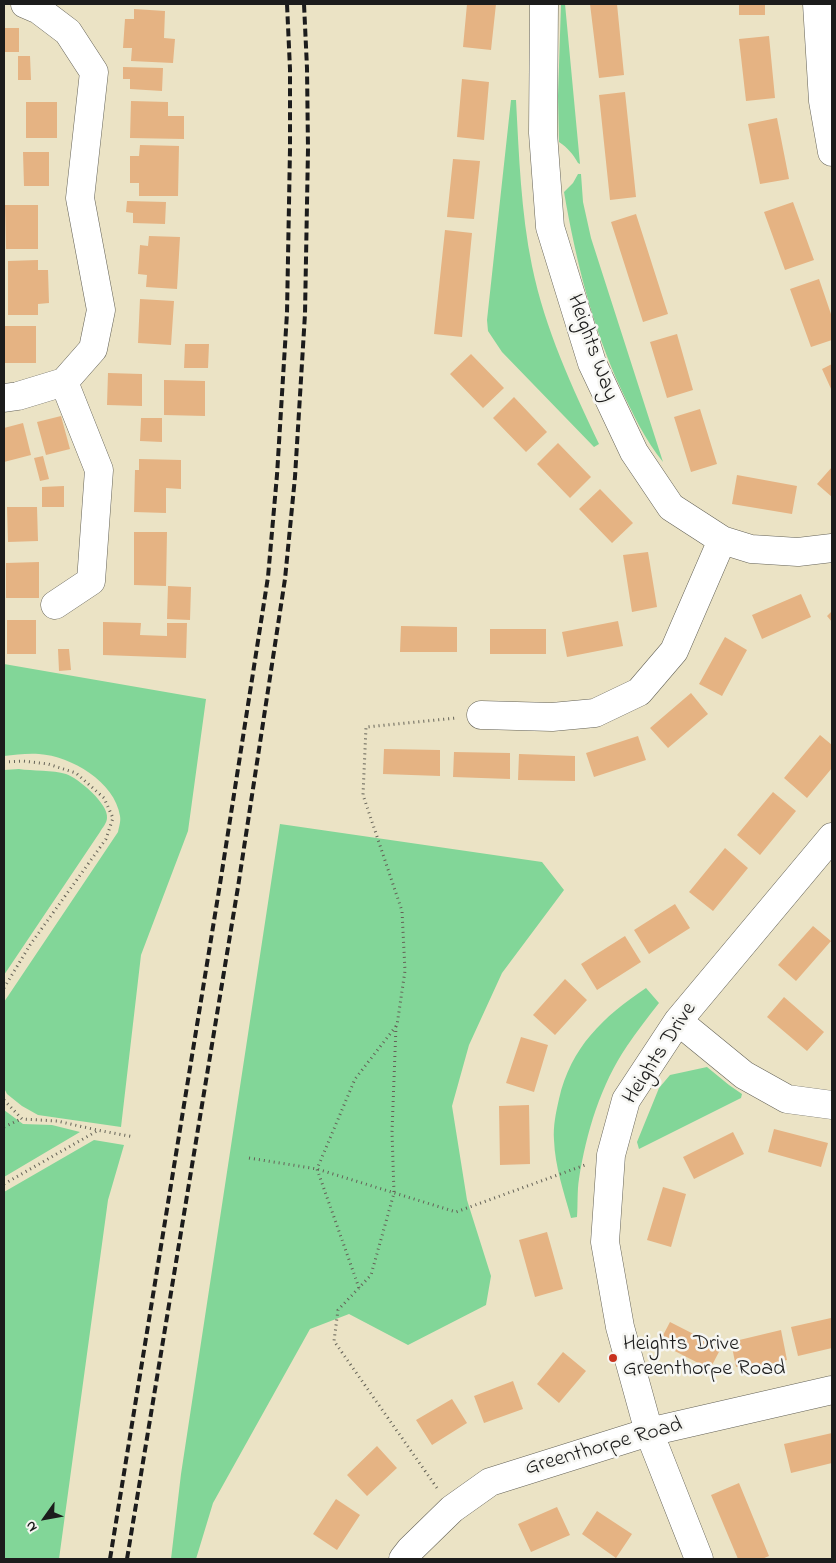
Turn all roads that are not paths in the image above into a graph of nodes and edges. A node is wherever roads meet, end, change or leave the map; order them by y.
1 (25, 4) edge
2 (544, 4) edge
3 (817, 4) edge
4 (832, 152) edge
5 (64, 382) junction
6 (4, 398) edge
7 (722, 540) junction
8 (832, 548) edge
9 (55, 605) dead end
10 (481, 715) road end
11 (832, 837) edge
12 (678, 1020) junction
13 (832, 1105) edge
14 (832, 1390) edge
15 (649, 1432) junction
16 (410, 1556) edge
17 (699, 1559) edge

1 - 5 street
2 - 7 street, Heights Way
3 - 4 street
5 - 6 street
5 - 9 street
7 - 8 street, Heights Way
7 - 10 street
11 - 12 street, Heights Drive
12 - 13 street
12 - 15 street, Heights Drive
14 - 15 street, Greenthorpe Road
15 - 16 street, Greenthorpe Road
15 - 17 street, Heights Drive

